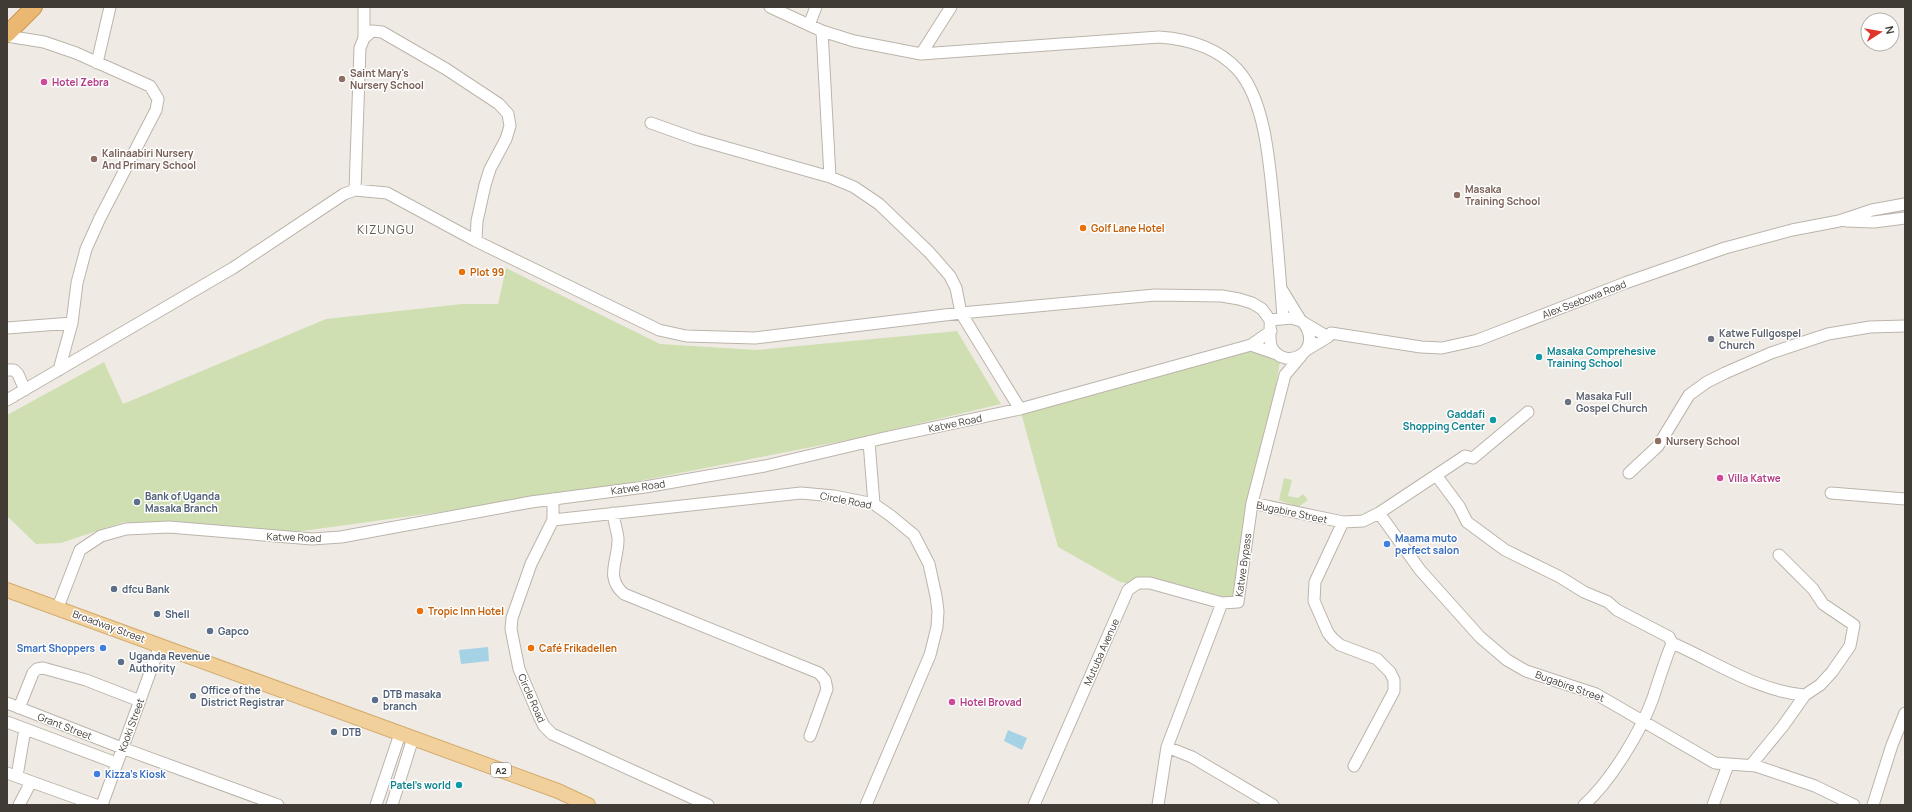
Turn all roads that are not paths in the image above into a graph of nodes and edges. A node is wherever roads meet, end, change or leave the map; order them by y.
1 (34, 7) edge
2 (110, 7) edge
3 (364, 7) edge
4 (770, 7) edge
5 (816, 7) edge
6 (951, 7) edge
7 (809, 25) junction
8 (822, 31) junction
9 (7, 35) edge
10 (364, 38) junction
11 (921, 54) junction
12 (97, 63) junction
13 (651, 123) dead end
14 (830, 177) junction
15 (355, 190) junction
16 (1905, 204) edge
17 (1905, 218) edge
18 (1839, 221) junction
19 (476, 241) junction
20 (1282, 290) junction
21 (961, 313) junction
22 (1283, 319) junction
23 (1302, 322) junction
24 (72, 323) junction
25 (1271, 325) junction
26 (1905, 326) edge
27 (7, 328) edge
28 (1328, 338) junction
29 (1251, 345) junction
30 (1305, 352) junction
31 (1279, 355) junction
32 (7, 370) edge
33 (59, 370) junction
34 (1285, 375) junction
35 (25, 390) junction
36 (7, 400) edge
37 (1020, 409) junction
38 (1528, 412) dead end
39 (869, 442) junction
40 (1629, 473) dead end
41 (1436, 475) junction
42 (1831, 493) dead end
43 (553, 499) junction
44 (1905, 499) edge
45 (1252, 503) junction
46 (874, 504) junction
47 (1379, 513) junction
48 (613, 514) junction
49 (553, 520) junction
50 (1343, 522) junction
51 (1779, 555) dead end
52 (9, 593) edge
53 (1222, 603) junction
54 (58, 607) junction
55 (1672, 643) junction
56 (160, 645) junction
57 (1805, 695) junction
58 (140, 701) junction
59 (7, 703) edge
60 (19, 708) junction
61 (1631, 714) junction
62 (1905, 714) edge
63 (1642, 720) junction
64 (7, 722) edge
65 (25, 728) junction
66 (1636, 732) junction
67 (407, 736) junction
68 (810, 736) dead end
69 (1167, 747) junction
70 (122, 748) junction
71 (116, 763) junction
72 (1728, 765) junction
73 (1751, 765) junction
74 (1354, 766) dead end
75 (12, 775) edge
76 (31, 782) junction
77 (19, 805) edge
78 (96, 805) edge
79 (102, 805) edge
80 (278, 805) edge
81 (376, 805) edge
82 (392, 805) edge
83 (588, 805) edge
84 (708, 805) edge
85 (866, 805) edge
86 (1034, 805) edge
87 (1158, 805) edge
88 (1273, 805) edge
89 (1584, 805) edge
90 (1713, 805) edge
91 (1854, 805) edge
92 (1873, 805) edge

1 - 9 highway
2 - 12 street
3 - 10 street
4 - 7 street
5 - 7 street
6 - 11 street
7 - 8 street
8 - 11 street
8 - 14 street
9 - 12 street
10 - 15 street
10 - 19 street
11 - 20 street
12 - 24 street
13 - 14 street
14 - 21 street
15 - 19 street
15 - 33 street
16 - 18 street, Alex Ssebowa Road
17 - 18 street, Alex Ssebowa Road
18 - 28 street, Alex Ssebowa Road
19 - 21 street
20 - 22 street
20 - 23 street
21 - 25 street
21 - 37 street
22 - 23 street
22 - 25 street
23 - 28 street
23 - 30 street
24 - 27 street
24 - 33 street
25 - 29 street, Katwe Road
25 - 31 street
26 - 40 street
28 - 30 street
29 - 31 street
29 - 37 street, Katwe Road
30 - 31 street
30 - 34 street, Katwe Bypass
31 - 34 street, Katwe Bypass
32 - 35 street
33 - 35 street
34 - 45 street, Katwe Bypass
35 - 36 street
37 - 39 street, Katwe Road
38 - 41 street, Bugabire Street
39 - 43 street, Katwe Road
39 - 46 street
41 - 47 street, Bugabire Street
41 - 55 street
42 - 44 street
43 - 49 street, Circle Road
43 - 54 street, Katwe Road
45 - 50 street, Bugabire Street
45 - 53 street, Katwe Bypass
46 - 48 street, Circle Road
46 - 85 street, Circle Road
47 - 50 street, Bugabire Street
47 - 61 street, Bugabire Street
48 - 49 street, Circle Road
48 - 68 street
49 - 84 street, Circle Road
50 - 74 street
51 - 57 street
52 - 54 main road, Broadway Street / A2
53 - 69 street, Katwe Bypass
53 - 86 street, Mutuba Avenue
54 - 56 main road, Broadway Street / A2
55 - 57 street
55 - 63 street
56 - 58 street, Kooki Street
56 - 67 main road, Broadway Street / A2
57 - 73 street
58 - 60 street
58 - 70 street, Kooki Street
59 - 60 street, Grant Street
60 - 70 street, Grant Street
61 - 63 street, Bugabire Street
61 - 66 street
62 - 92 street
63 - 66 street
63 - 72 street, Bugabire Street
64 - 65 street, Grant Street
65 - 71 street, Grant Street
65 - 75 street
66 - 89 street
67 - 81 street
67 - 82 street
67 - 83 main road, A2
69 - 87 street, Katwe Bypass
69 - 88 street
70 - 71 street, Kooki Street
70 - 80 street, Grant Street
71 - 79 street, Kooki Street
72 - 73 street, Bugabire Street
72 - 90 street
73 - 91 street, Bugabire Street
75 - 76 street
76 - 77 street
76 - 78 street

